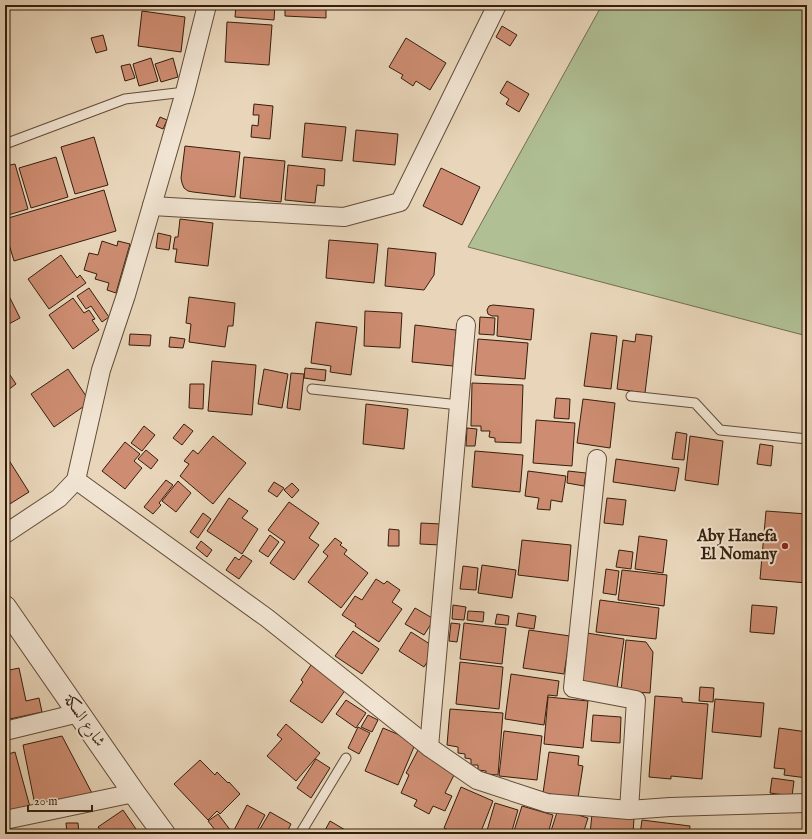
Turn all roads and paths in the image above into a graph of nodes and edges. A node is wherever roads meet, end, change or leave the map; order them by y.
1 (207, 5) edge
2 (497, 5) edge
3 (185, 92) junction
4 (5, 144) edge
5 (152, 206) junction
6 (466, 326) dead end
7 (312, 389) dead end
8 (631, 396) dead end
9 (459, 405) junction
10 (807, 439) edge
11 (597, 459) dead end
12 (76, 480) junction
13 (5, 534) edge
14 (5, 607) edge
15 (79, 714) junction
16 (5, 731) edge
17 (430, 747) junction
18 (346, 758) dead end
19 (134, 793) junction
20 (807, 804) edge
21 (629, 810) junction
22 (5, 820) edge
23 (164, 834) edge
24 (300, 834) edge

1 - 3 street
2 - 5 street
3 - 4 lane
3 - 5 street
5 - 12 street
6 - 9 street
7 - 9 lane
8 - 10 lane
9 - 17 street
11 - 21 street
12 - 13 street
12 - 17 street
14 - 15 street, شارع السكة
15 - 16 street
15 - 19 street, شارع السكة
17 - 21 street
18 - 24 lane
19 - 22 street
19 - 23 street, شارع السكة
20 - 21 street

